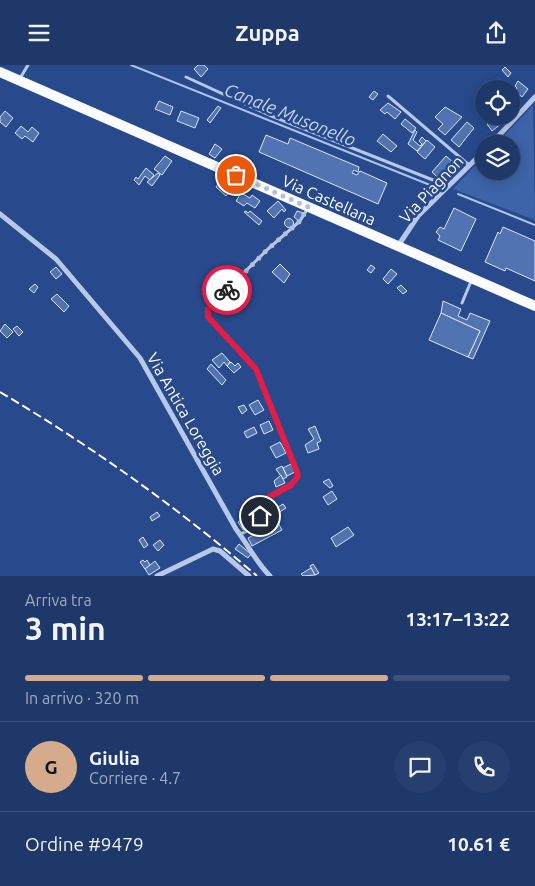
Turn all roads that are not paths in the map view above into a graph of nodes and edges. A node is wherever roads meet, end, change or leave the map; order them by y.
1 (28, 65) edge
2 (0, 72) edge
3 (186, 77) dead end
4 (19, 81) junction
5 (388, 96) dead end
6 (535, 97) edge
7 (499, 135) edge
8 (475, 161) edge
9 (470, 166) junction
10 (448, 187) junction
11 (308, 207) junction
12 (0, 214) edge
13 (398, 246) junction
14 (472, 279) junction
15 (462, 303) dead end
16 (535, 307) edge
17 (240, 534) junction
18 (157, 576) edge
19 (249, 576) edge
20 (270, 576) edge

1 - 4 lane
2 - 4 main road, Via Castellana
3 - 10 lane
4 - 11 main road, Via Castellana
5 - 9 lane
6 - 7 street
8 - 9 street, Via Piagnon
9 - 10 street, Via Piagnon
10 - 13 street, Via Piagnon
11 - 13 main road, Via Castellana
11 - 17 lane
12 - 17 street, Via Antica Loreggia
13 - 14 main road, Via Castellana
14 - 15 lane
14 - 16 main road, Via Castellana
17 - 20 street, Via Antica Loreggia
18 - 19 street

